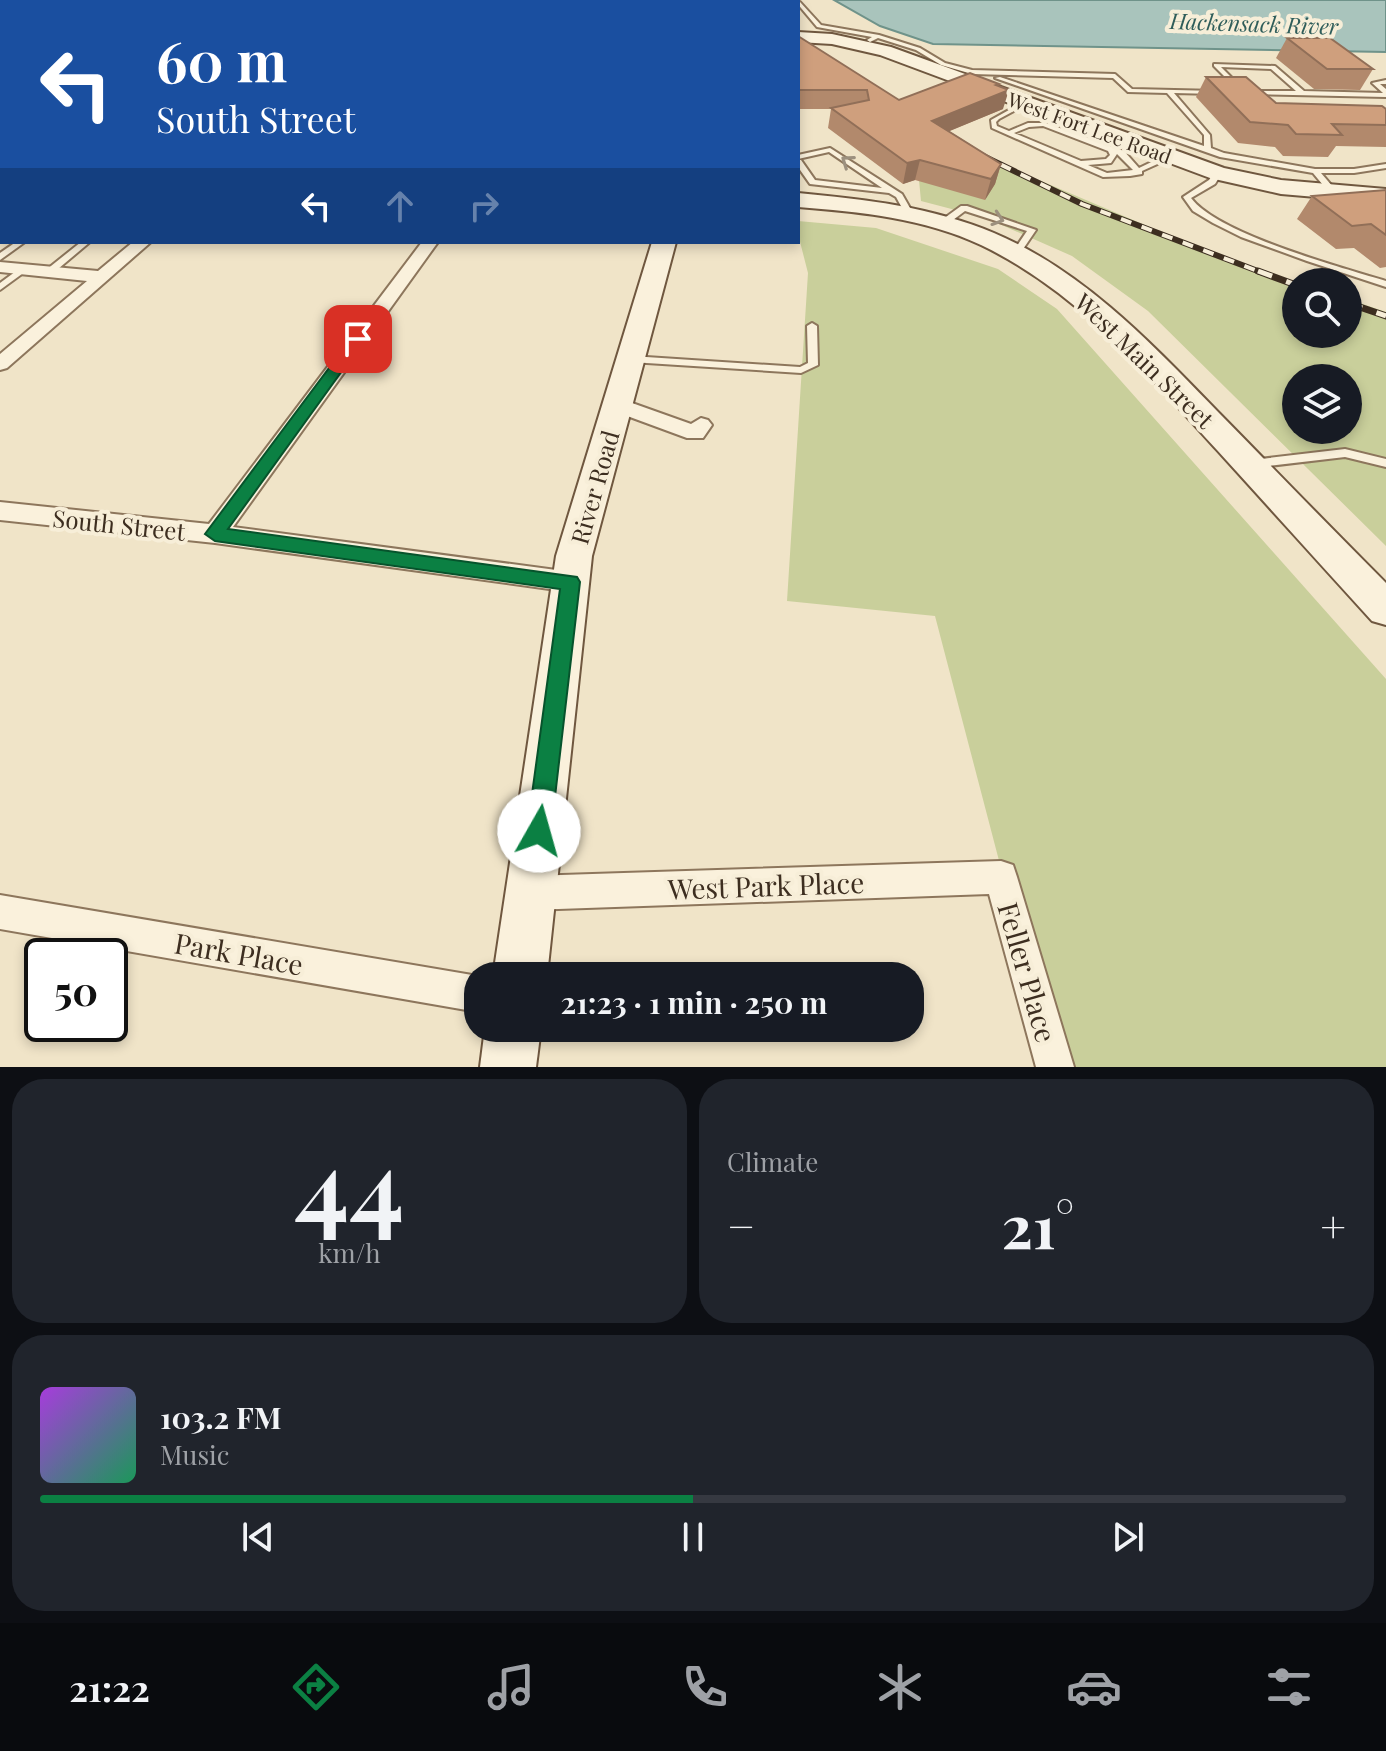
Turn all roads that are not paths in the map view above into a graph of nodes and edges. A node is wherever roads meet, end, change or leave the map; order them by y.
1 (800, 5) edge
2 (800, 37) edge
3 (870, 41) junction
4 (986, 74) junction
5 (1386, 82) edge
6 (1168, 91) junction
7 (1243, 92) junction
8 (1302, 93) junction
9 (1386, 93) edge
10 (1356, 94) junction
11 (1366, 102) edge
12 (1025, 103) junction
13 (1009, 133) junction
14 (1111, 149) junction
15 (1207, 149) junction
16 (1169, 157) junction
17 (800, 159) edge
18 (800, 163) edge
19 (1075, 163) junction
20 (1386, 166) edge
21 (1315, 171) junction
22 (1139, 172) junction
23 (1218, 173) junction
24 (1335, 194) junction
25 (1386, 196) edge
26 (800, 200) edge
27 (894, 206) junction
28 (18, 244) edge
29 (84, 244) edge
30 (141, 244) edge
31 (429, 244) edge
32 (663, 244) edge
33 (0, 257) edge
34 (0, 267) edge
35 (23, 269) junction
36 (49, 272) junction
37 (102, 277) junction
38 (1386, 284) edge
39 (0, 287) edge
40 (812, 326) dead end
41 (631, 359) junction
42 (0, 364) edge
43 (618, 405) junction
44 (701, 425) dead end
45 (1386, 463) edge
46 (1249, 465) junction
47 (0, 511) edge
48 (215, 534) junction
49 (571, 582) junction
50 (1386, 609) edge
51 (1001, 877) joint
52 (530, 893) junction
53 (0, 912) edge
54 (522, 962) edge
55 (464, 992) edge
56 (511, 1042) edge
57 (508, 1067) edge
58 (1055, 1067) edge

1 - 3 lane
2 - 3 main road, West Fort Lee Road
3 - 4 lane
3 - 12 main road, West Fort Lee Road
4 - 6 lane
4 - 15 lane
5 - 9 lane
6 - 7 lane
6 - 15 lane
7 - 8 lane
7 - 8 lane
8 - 10 lane
9 - 10 lane
10 - 11 lane
12 - 13 lane
12 - 16 main road, West Fort Lee Road
13 - 14 lane
13 - 19 lane
14 - 19 lane
14 - 22 lane
15 - 21 lane
16 - 22 lane
16 - 23 main road, West Fort Lee Road
27 -> 17 lane
18 - 27 lane
19 - 22 lane
20 - 21 lane
21 - 24 lane
23 - 24 main road, West Fort Lee Road
23 - 38 lane
24 - 25 main road, West Fort Lee Road
26 - 27 main road, West Main Street
27 - 46 main road, West Main Street
28 - 33 lane
29 - 36 lane
30 - 37 street
31 - 48 street
32 - 41 main road, River Road
34 - 35 street
35 - 36 street
35 - 39 lane
36 - 37 street
37 - 42 street
40 - 41 lane
41 - 43 main road, River Road
43 - 44 street
43 - 49 main road, River Road
45 - 46 lane
46 - 50 main road, West Main Street
47 - 48 street, South Street
48 - 49 street, South Street
49 - 52 main road, River Road
51 - 52 street, West Park Place
51 - 58 street, Feller Place
52 - 54 main road, River Road
53 - 55 street, Park Place
56 - 57 main road

